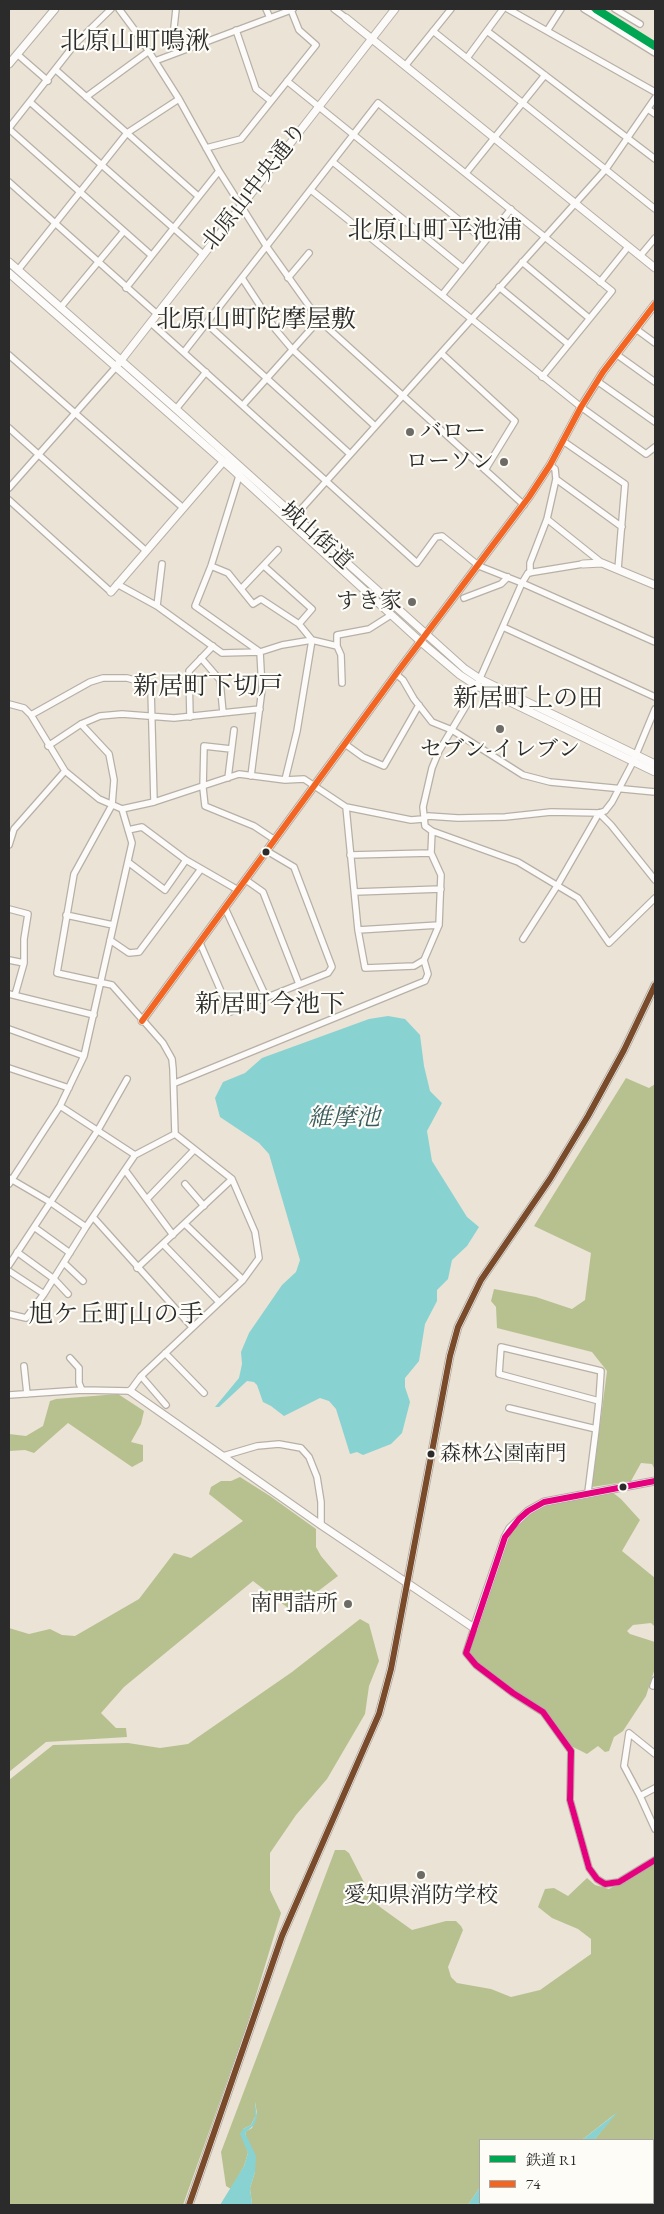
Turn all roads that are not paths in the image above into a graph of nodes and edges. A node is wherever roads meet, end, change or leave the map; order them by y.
1 (111, 9) edge
2 (119, 9) edge
3 (176, 9) edge
4 (266, 9) edge
5 (334, 9) edge
6 (395, 9) edge
7 (451, 9) edge
8 (504, 9) edge
9 (508, 9) edge
10 (561, 9) edge
11 (584, 9) edge
12 (614, 9) edge
13 (51, 10) edge
14 (292, 10) edge
15 (270, 18) junction
16 (346, 18) joint
17 (640, 24) dead end
18 (236, 30) junction
19 (433, 31) junction
20 (487, 31) junction
21 (547, 31) junction
22 (371, 39) junction
23 (148, 50) junction
24 (178, 51) junction
25 (655, 53) edge
26 (17, 54) junction
27 (467, 58) junction
28 (155, 61) junction
29 (9, 64) edge
30 (405, 66) junction
31 (56, 70) junction
32 (545, 75) junction
33 (48, 80) junction
34 (287, 81) junction
35 (655, 92) edge
36 (86, 97) junction
37 (179, 98) junction
38 (655, 98) edge
39 (271, 101) junction
40 (30, 102) junction
41 (523, 103) junction
42 (319, 106) junction
43 (648, 109) junction
44 (655, 114) edge
45 (9, 128) edge
46 (127, 132) junction
47 (355, 134) junction
48 (627, 137) junction
49 (494, 139) junction
50 (206, 148) junction
51 (655, 159) edge
52 (333, 162) junction
53 (101, 164) junction
54 (606, 169) junction
55 (220, 171) junction
56 (466, 173) junction
57 (9, 182) edge
58 (311, 190) junction
59 (80, 193) junction
60 (198, 196) junction
61 (575, 204) junction
62 (241, 206) junction
63 (655, 209) edge
64 (511, 210) junction
65 (56, 224) junction
66 (173, 228) junction
67 (124, 232) junction
68 (544, 237) junction
69 (655, 238) edge
70 (485, 241) junction
71 (628, 246) junction
72 (267, 247) junction
73 (203, 254) junction
74 (309, 254) dead end
75 (151, 255) junction
76 (640, 256) junction
77 (9, 262) edge
78 (522, 262) junction
79 (97, 263) junction
80 (463, 268) junction
81 (655, 268) edge
82 (18, 270) junction
83 (9, 273) edge
84 (242, 278) junction
85 (288, 278) junction
86 (600, 282) junction
87 (126, 288) junction
88 (499, 288) junction
89 (442, 295) junction
90 (655, 304) edge
91 (60, 308) junction
92 (157, 314) junction
93 (589, 318) junction
94 (471, 319) junction
95 (319, 320) junction
96 (151, 323) junction
97 (207, 324) junction
98 (636, 328) junction
99 (655, 343) edge
100 (568, 344) junction
101 (292, 349) junction
102 (184, 352) junction
103 (441, 353) junction
104 (616, 354) junction
105 (9, 355) edge
106 (118, 364) junction
107 (206, 372) junction
108 (542, 377) junction
109 (267, 379) junction
110 (597, 381) junction
111 (655, 382) edge
112 (403, 396) junction
113 (243, 405) junction
114 (581, 406) junction
115 (176, 409) junction
116 (74, 412) junction
117 (655, 422) edge
118 (375, 426) junction
119 (9, 428) edge
120 (563, 441) junction
121 (655, 447) edge
122 (38, 454) junction
123 (350, 454) junction
124 (223, 462) junction
125 (550, 465) junction
126 (485, 470) junction
127 (239, 476) junction
128 (556, 479) junction
129 (326, 480) junction
130 (9, 488) edge
131 (9, 500) edge
132 (524, 505) junction
133 (182, 507) junction
134 (295, 516) junction
135 (547, 519) junction
136 (622, 528) junction
137 (145, 550) junction
138 (278, 550) dead end
139 (602, 563) junction
140 (162, 564) dead end
141 (583, 564) joint
142 (211, 566) junction
143 (264, 566) junction
144 (479, 566) junction
145 (618, 569) junction
146 (530, 573) junction
147 (508, 578) junction
148 (522, 583) junction
149 (117, 584) junction
150 (655, 585) edge
151 (241, 589) junction
152 (111, 592) joint
153 (464, 598) dead end
154 (158, 606) junction
155 (392, 615) junction
156 (299, 624) junction
157 (503, 627) junction
158 (426, 636) junction
159 (312, 640) junction
160 (421, 642) junction
161 (655, 642) edge
162 (213, 646) junction
163 (337, 646) junction
164 (260, 652) junction
165 (201, 658) junction
166 (396, 674) junction
167 (479, 682) junction
168 (342, 684) dead end
169 (655, 697) edge
170 (9, 704) edge
171 (419, 705) junction
172 (260, 709) junction
173 (655, 709) edge
174 (223, 713) junction
175 (30, 715) junction
176 (152, 716) junction
177 (190, 717) junction
178 (80, 724) junction
179 (234, 730) dead end
180 (452, 730) junction
181 (345, 744) junction
182 (48, 746) junction
183 (230, 749) junction
184 (635, 758) junction
185 (655, 764) edge
186 (65, 771) junction
187 (655, 772) edge
188 (252, 776) junction
189 (228, 778) junction
190 (285, 780) junction
191 (315, 786) junction
192 (203, 788) junction
193 (618, 789) junction
194 (655, 792) edge
195 (154, 802) junction
196 (112, 805) junction
197 (346, 807) junction
198 (122, 808) junction
199 (599, 813) junction
200 (423, 819) junction
201 (11, 828) edge
202 (128, 830) junction
203 (432, 832) junction
204 (275, 840) junction
205 (9, 845) edge
206 (267, 851) junction
207 (431, 853) junction
208 (350, 856) junction
209 (186, 860) junction
210 (128, 862) junction
211 (201, 869) junction
212 (246, 880) junction
213 (655, 880) edge
214 (557, 886) junction
215 (441, 889) junction
216 (238, 890) junction
217 (355, 892) junction
218 (655, 898) edge
219 (225, 908) junction
220 (9, 909) edge
221 (66, 915) junction
222 (113, 925) junction
223 (439, 925) junction
224 (358, 930) junction
225 (523, 939) dead end
226 (110, 940) junction
227 (200, 943) junction
228 (9, 960) edge
229 (424, 960) junction
230 (24, 963) junction
231 (101, 982) junction
232 (299, 984) junction
233 (655, 985) edge
234 (12, 994) edge
235 (266, 997) junction
236 (94, 1015) junction
237 (142, 1021) junction
238 (9, 1029) edge
239 (84, 1056) junction
240 (9, 1068) edge
241 (127, 1079) dead end
242 (175, 1083) junction
243 (69, 1088) junction
244 (60, 1106) junction
245 (98, 1130) junction
246 (175, 1134) junction
247 (194, 1150) junction
248 (135, 1155) junction
249 (125, 1170) junction
250 (10, 1180) edge
251 (232, 1180) junction
252 (184, 1184) dead end
253 (147, 1199) junction
254 (50, 1202) junction
255 (204, 1206) junction
256 (93, 1217) junction
257 (185, 1224) junction
258 (34, 1227) junction
259 (86, 1227) junction
260 (173, 1235) junction
261 (163, 1244) junction
262 (17, 1252) junction
263 (70, 1253) junction
264 (64, 1263) junction
265 (9, 1265) edge
266 (137, 1268) junction
267 (9, 1270) edge
268 (54, 1279) junction
269 (243, 1280) junction
270 (83, 1281) dead end
271 (44, 1294) junction
272 (68, 1294) dead end
273 (219, 1302) junction
274 (9, 1314) edge
275 (192, 1327) junction
276 (165, 1353) junction
277 (70, 1358) dead end
278 (24, 1366) dead end
279 (141, 1376) junction
280 (82, 1390) junction
281 (130, 1391) junction
282 (204, 1393) dead end
283 (27, 1394) junction
284 (9, 1395) edge
285 (599, 1401) junction
286 (166, 1405) dead end
287 (509, 1408) dead end
288 (596, 1429) junction
289 (223, 1456) junction
290 (655, 1481) edge
291 (588, 1492) junction
292 (321, 1525) junction
293 (408, 1584) junction
294 (474, 1628) junction
295 (655, 1754) edge
296 (655, 1788) edge
297 (640, 1796) junction
298 (655, 1829) edge
299 (655, 1860) edge
300 (189, 2205) edge

1 - 31 street
2 - 23 street
3 - 24 street
4 - 15 street
5 - 16 street
6 - 22 street, 北原山中央通り
7 - 19 street
8 - 20 street
9 - 21 street
10 - 21 street
11 - 25 street
12 - 17 street
13 - 26 street
14 - 15 street
14 - 34 street
15 - 18 street
16 - 22 street
18 - 24 street
18 - 39 street
19 - 27 street
19 - 30 street
20 - 27 street
20 - 32 street
21 - 35 street
22 - 30 street
22 - 42 street, 北原山中央通り
23 - 28 street
23 - 36 street
24 - 28 street
26 - 29 street
26 - 33 street
27 - 41 street
28 - 37 street
30 - 49 street
31 - 33 street
31 - 36 street
32 - 41 street
32 - 48 street
33 - 40 street
34 - 39 street
34 - 42 street
36 - 46 street
37 - 46 street
37 - 50 street
38 - 43 street
39 - 50 street
40 - 45 street
40 - 53 street
41 - 49 street
41 - 54 street
42 - 47 street
42 - 62 street, 北原山中央通り
43 - 44 street
43 - 48 street
45 - 59 street
46 - 53 street
46 - 60 street
47 - 52 street
47 - 56 street
47 - 70 street
48 - 51 street
48 - 54 street
49 - 56 street
49 - 61 street
50 - 55 street
52 - 58 street
52 - 80 street
53 - 59 street
53 - 66 street
54 - 61 street
54 - 63 street
55 - 60 street
55 - 62 street
56 - 64 street
57 - 65 street
58 - 72 street
58 - 89 street
59 - 65 street
59 - 67 street
60 - 66 street
61 - 68 street
61 - 71 street
62 - 72 street
62 - 73 street, 北原山中央通り
64 - 68 street
64 - 70 street
65 - 79 street
65 - 82 street
66 - 73 street
66 - 75 street
67 - 75 street
67 - 79 street
68 - 78 street
68 - 86 street
69 - 76 street
70 - 80 street
71 - 76 street
71 - 86 street
72 - 84 street
72 - 85 street
73 - 92 street, 北原山中央通り
74 - 85 street
75 - 87 street
76 - 81 street
77 - 82 street, 城山街道
78 - 88 street
78 - 93 street
79 - 87 street
79 - 91 street
80 - 89 street
82 - 91 street, 城山街道
83 - 106 street, 城山街道
84 - 97 street
84 - 101 street
85 - 95 street
86 - 93 street
87 - 92 street
88 - 94 street
88 - 100 street
89 - 94 street
90 - 98 street
91 - 106 street, 城山街道
92 - 96 street, 北原山中央通り
93 - 100 street
94 - 103 street
94 - 108 street
95 - 101 street
95 - 112 street
96 - 102 street
96 - 106 street, 北原山中央通り
97 - 102 street
97 - 109 street
98 - 99 street
98 - 104 street
100 - 108 street
101 - 109 street
101 - 118 street
102 - 107 street
103 - 112 street
103 - 126 street
104 - 110 street
104 - 111 street
105 - 116 street
106 - 115 street, 城山街道
106 - 116 street
106 - 124 street, 城山街道
107 - 113 street
107 - 115 street
108 - 114 street
109 - 113 street
109 - 123 street
110 - 114 street
110 - 117 street
112 - 118 street
112 - 126 street
113 - 129 street
114 - 120 street
114 - 121 street
115 - 134 street, 城山街道
116 - 122 street
116 - 133 street
118 - 123 street
119 - 122 street
120 - 125 street
120 - 136 street
122 - 130 street
122 - 137 street
123 - 129 street
124 - 127 street, 城山街道
124 - 133 street
125 - 128 street
125 - 132 street
126 - 132 street
127 - 142 street
127 - 155 street, 城山街道
128 - 135 street
128 - 136 street
129 - 134 street
129 - 144 street
131 - 152 street
132 - 144 street
133 - 137 street
134 - 158 street, 城山街道
135 - 139 street
135 - 146 street
136 - 145 street
137 - 149 street
138 - 143 street
139 - 141 street
139 - 145 street
140 - 154 street
141 - 146 street
142 - 151 street
142 - 164 street
143 - 151 street
143 - 156 street
144 - 147 street
144 - 158 street
145 - 150 street
146 - 148 street
147 - 148 street
147 - 153 street
148 - 157 street
148 - 161 street
149 - 152 street
149 - 154 street
151 - 156 street
154 - 162 street
155 - 160 street, 城山街道
155 - 163 street
156 - 159 street
157 - 167 street
157 - 169 street
158 - 160 street
158 - 167 street, 城山街道
159 - 163 street
159 - 164 street
159 - 190 street
160 - 166 street
160 - 167 street, 城山街道
162 - 164 street
162 - 165 street
163 - 168 street
164 - 172 street
165 - 174 street
165 - 177 street
166 - 171 street
166 - 181 street
167 - 180 street
167 - 184 street, 城山街道
170 - 175 street
171 - 180 street
171 - 181 street
172 - 174 street
172 - 188 street
173 - 184 street
174 - 177 street
175 - 176 street
175 - 182 street
176 - 177 street
176 - 178 street
176 - 195 street
178 - 182 street
178 - 196 street
179 - 183 street
180 - 193 street
180 - 200 street
181 - 191 street
182 - 186 street
183 - 189 street
183 - 192 street
184 - 185 street, 城山街道
184 - 187 street, 城山街道
184 - 193 street
186 - 196 street
186 - 201 street
188 - 189 street
188 - 190 street
189 - 192 street
190 - 191 street
191 - 197 street
191 - 204 street
192 - 195 street
192 - 204 street
193 - 194 street
193 - 199 street
195 - 198 street
196 - 198 street
196 - 221 street
197 - 200 street
197 - 208 street
198 - 202 street
199 - 200 street
199 - 213 street
199 - 214 street
200 - 203 street
201 - 205 street
202 - 209 street
202 - 210 street
203 - 207 street
203 - 214 street
204 - 206 street
206 - 212 street
206 - 232 street
207 - 208 street
207 - 215 street
208 - 217 street
209 - 210 street
209 - 211 street
210 - 222 street
211 - 216 street
211 - 226 street
212 - 216 street
212 - 232 street
214 - 218 street
214 - 225 street
215 - 217 street
215 - 223 street
216 - 219 street
217 - 224 street
219 - 227 street
219 - 235 street
220 - 230 street
221 - 222 street
221 - 231 street
222 - 226 street
223 - 224 street
223 - 229 street
224 - 229 street
226 - 231 street
227 - 235 street
227 - 237 street
228 - 230 street
229 - 242 street
230 - 234 street
231 - 236 street
231 - 237 street
232 - 235 street
233 - 293 street
234 - 236 street
236 - 239 street
237 - 242 street
238 - 239 street
239 - 243 street
240 - 243 street
241 - 245 street
242 - 246 street
243 - 244 street
244 - 245 street
244 - 250 street
245 - 248 street
245 - 254 street
246 - 247 street
246 - 248 street
247 - 251 street
247 - 253 street
248 - 249 street
249 - 253 street
249 - 256 street
250 - 254 street
251 - 255 street
251 - 269 street
252 - 255 street
253 - 260 street
254 - 258 street
254 - 259 street
255 - 257 street
256 - 259 street
256 - 266 street
257 - 260 street
257 - 269 street
258 - 262 street
258 - 263 street
259 - 263 street
260 - 261 street
261 - 266 street
261 - 273 street
262 - 265 street
262 - 268 street
263 - 264 street
264 - 268 street
264 - 270 street
266 - 275 street
267 - 271 street
268 - 271 street
268 - 272 street
269 - 273 street
271 - 274 street
273 - 275 street
275 - 276 street
276 - 279 street
276 - 282 street
277 - 280 street
278 - 283 street
279 - 281 street
279 - 286 street
280 - 281 street
280 - 283 street
281 - 289 street
283 - 284 street
285 - 285 street
285 - 288 street
287 - 288 street
288 - 291 street
289 - 292 street
289 - 292 street
290 - 291 street
291 - 294 street
292 - 293 street
293 - 294 street
293 - 300 street
294 - 299 street
295 - 297 street
296 - 297 street
297 - 298 street

